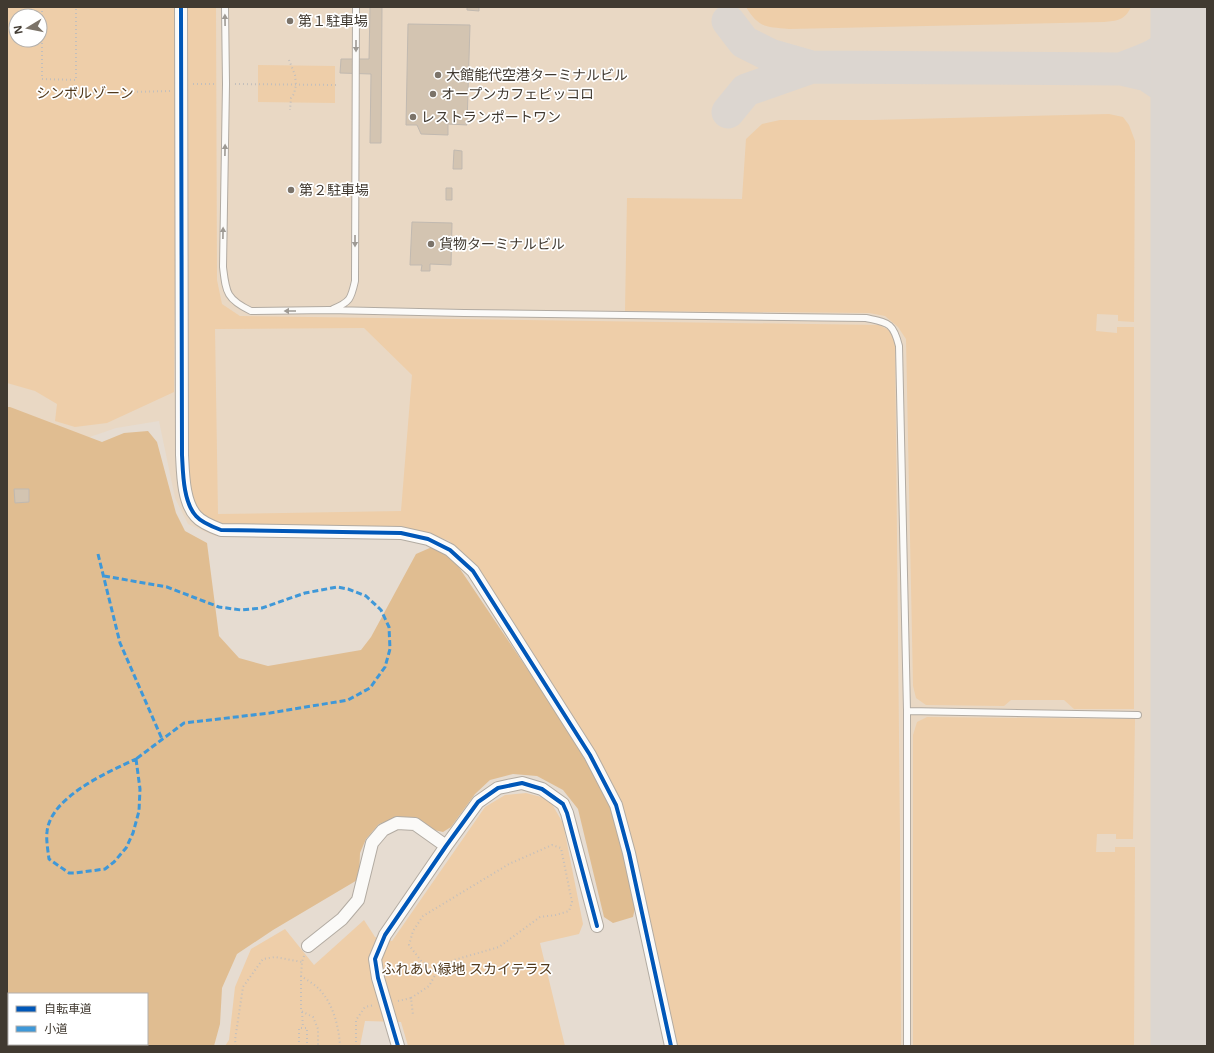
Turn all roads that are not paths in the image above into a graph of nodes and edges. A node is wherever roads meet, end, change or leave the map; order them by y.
1 (181, 7) edge
2 (225, 7) edge
3 (356, 7) edge
4 (330, 310) junction
5 (907, 711) junction
6 (1138, 715) dead end
7 (446, 846) junction
8 (597, 926) dead end
9 (308, 946) road end
10 (398, 1046) edge
11 (671, 1046) edge
12 (907, 1046) edge

1 - 11 street
4 -> 2 lane
3 -> 4 lane
4 - 5 lane
5 - 6 lane
5 - 12 lane
7 - 8 street
7 - 9 street
7 - 10 street

